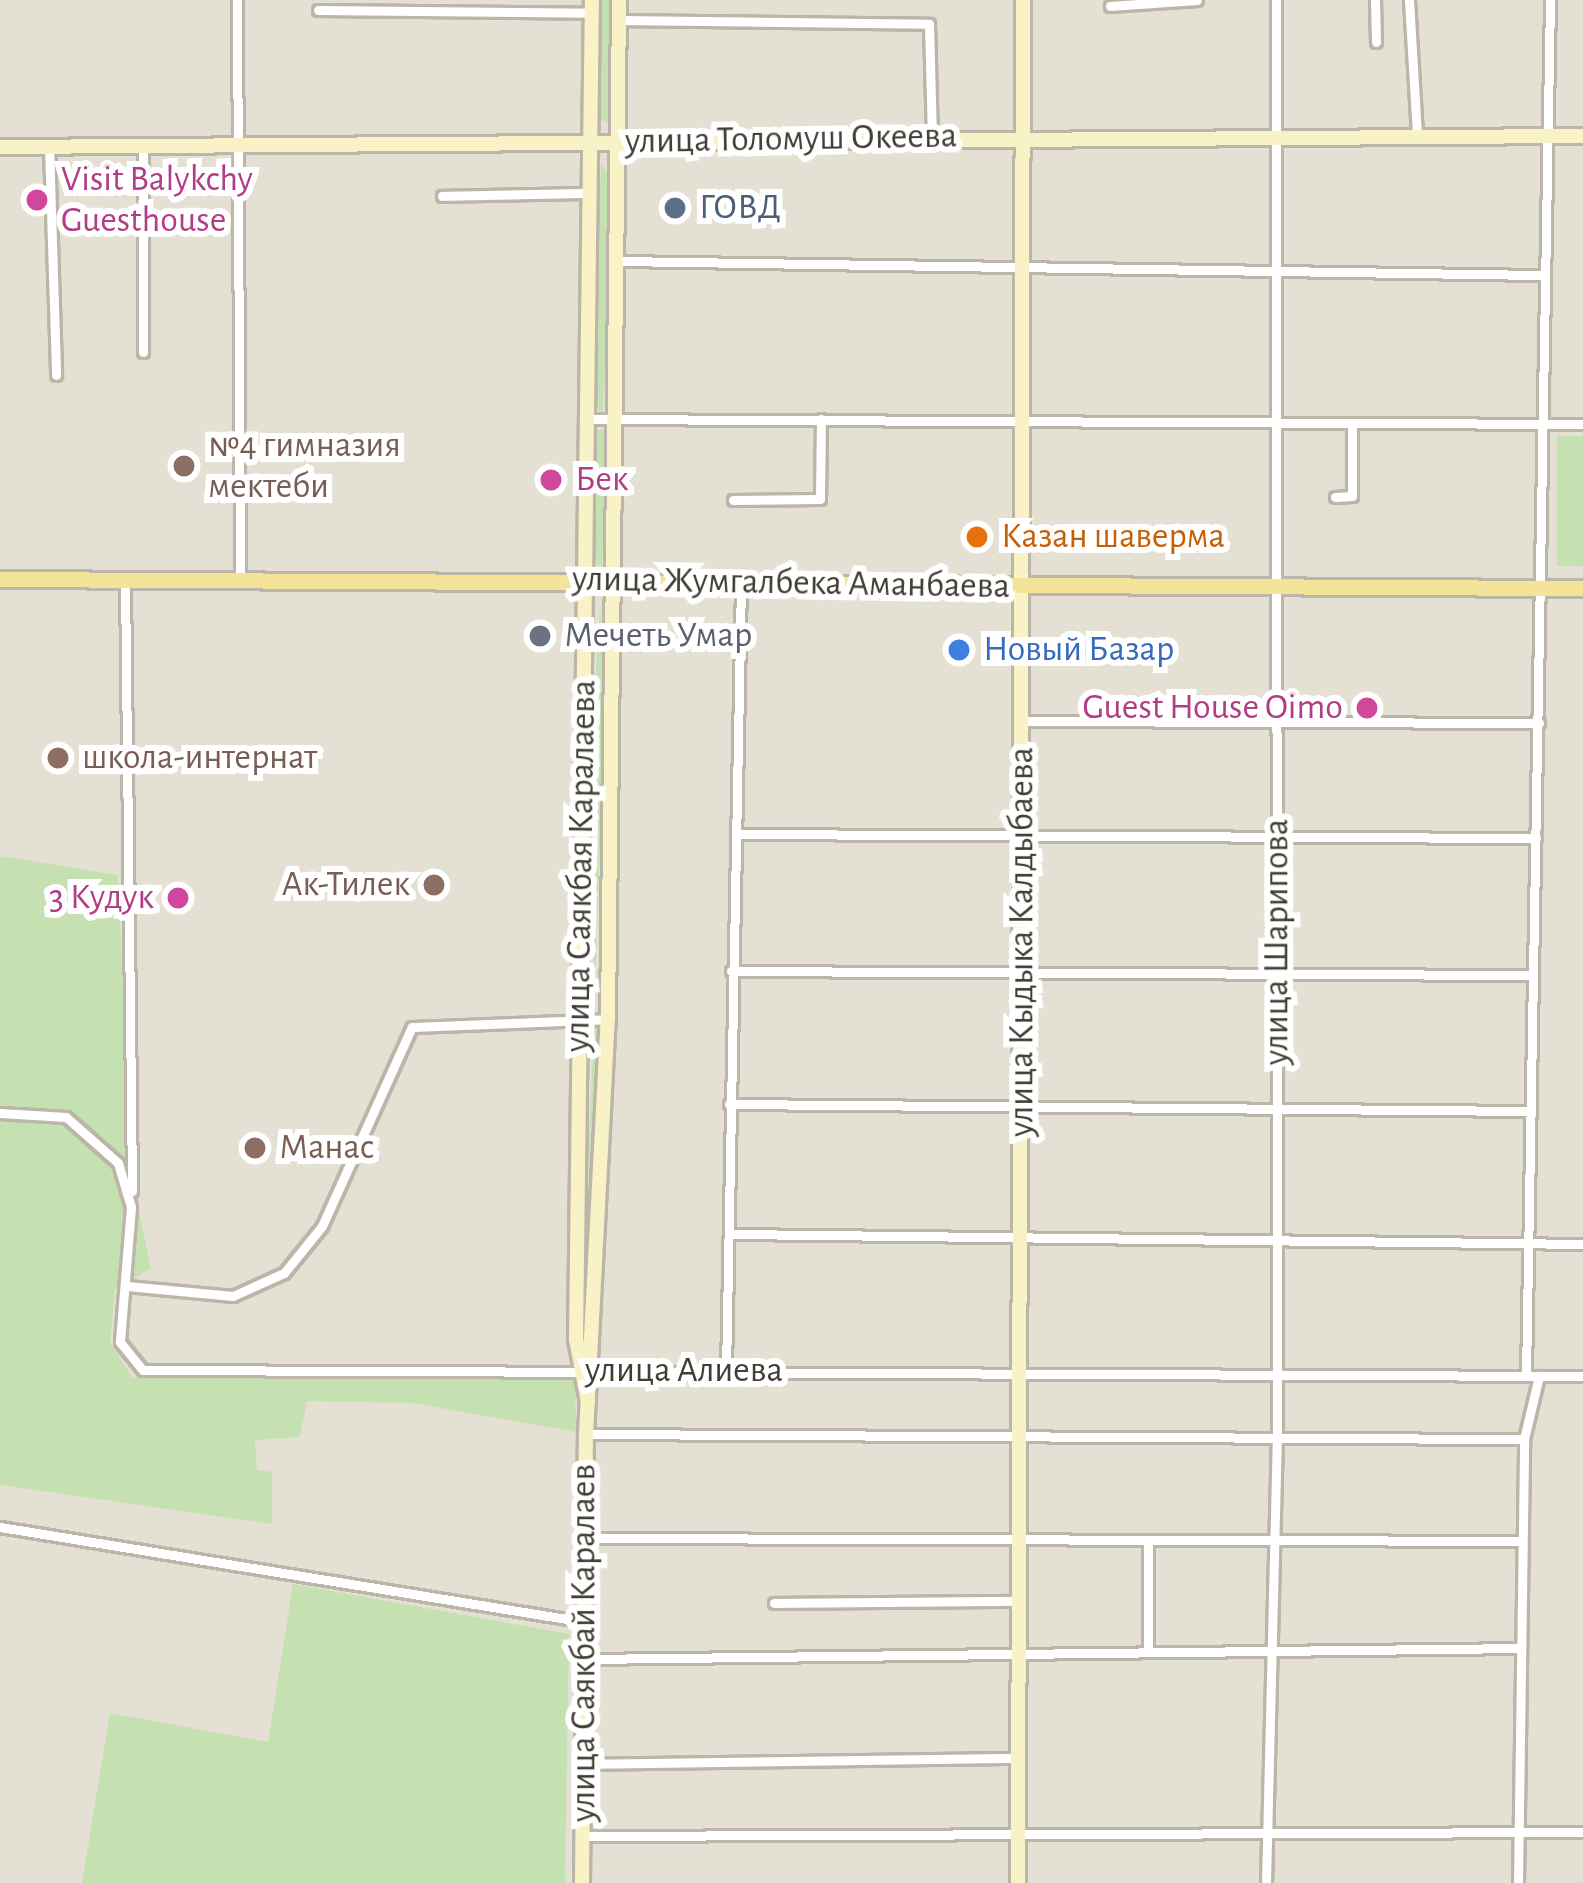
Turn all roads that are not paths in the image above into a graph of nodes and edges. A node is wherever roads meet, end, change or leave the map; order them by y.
1 (237, 0) edge
2 (619, 0) edge
3 (1023, 0) edge
4 (1197, 0) edge
5 (1276, 0) edge
6 (1376, 0) edge
7 (1409, 0) edge
8 (1550, 0) edge
9 (1110, 6) dead end
10 (592, 7) edge
11 (317, 10) dead end
12 (619, 20) junction
13 (1376, 42) dead end
14 (1417, 135) junction
15 (1546, 135) junction
16 (1023, 136) junction
17 (1276, 136) junction
18 (1583, 136) edge
19 (932, 137) junction
20 (590, 141) junction
21 (619, 141) junction
22 (238, 145) junction
23 (143, 146) junction
24 (0, 147) edge
25 (50, 147) junction
26 (590, 193) junction
27 (442, 196) dead end
28 (619, 261) junction
29 (1022, 267) junction
30 (1276, 271) junction
31 (1544, 274) junction
32 (143, 352) dead end
33 (56, 375) dead end
34 (821, 418) junction
35 (587, 419) junction
36 (618, 420) junction
37 (1022, 421) junction
38 (1277, 423) junction
39 (1352, 423) junction
40 (1547, 423) junction
41 (1583, 424) edge
42 (1335, 497) dead end
43 (733, 500) dead end
44 (0, 579) edge
45 (125, 579) junction
46 (240, 579) junction
47 (584, 580) junction
48 (615, 580) junction
49 (741, 584) junction
50 (1024, 586) junction
51 (1276, 587) junction
52 (1544, 588) junction
53 (1583, 588) edge
54 (1021, 722) junction
55 (1539, 723) junction
56 (1278, 726) junction
57 (736, 834) junction
58 (1025, 834) junction
59 (1276, 836) junction
60 (1536, 838) junction
61 (731, 971) junction
62 (1277, 974) junction
63 (1533, 975) junction
64 (1024, 977) junction
65 (608, 1019) junction
66 (579, 1022) junction
67 (1022, 1101) junction
68 (729, 1104) junction
69 (1277, 1110) junction
70 (1530, 1112) junction
71 (0, 1113) edge
72 (131, 1207) junction
73 (733, 1234) junction
74 (1023, 1235) junction
75 (1277, 1236) junction
76 (1533, 1244) junction
77 (1583, 1244) edge
78 (127, 1286) junction
79 (597, 1370) junction
80 (579, 1371) junction
81 (726, 1371) junction
82 (1276, 1374) junction
83 (1023, 1375) junction
84 (1526, 1375) junction
85 (1539, 1376) junction
86 (1583, 1376) edge
87 (588, 1402) junction
88 (586, 1434) junction
89 (1277, 1436) junction
90 (1022, 1437) junction
91 (1524, 1438) junction
92 (0, 1527) edge
93 (587, 1538) junction
94 (1522, 1541) junction
95 (1273, 1544) junction
96 (1148, 1545) junction
97 (1019, 1546) junction
98 (1019, 1600) junction
99 (774, 1603) dead end
100 (585, 1622) junction
101 (1521, 1648) junction
102 (1271, 1651) junction
103 (1148, 1652) junction
104 (1019, 1654) junction
105 (584, 1659) junction
106 (1018, 1758) junction
107 (583, 1764) junction
108 (1519, 1828) junction
109 (1267, 1831) junction
110 (1018, 1832) junction
111 (1583, 1832) edge
112 (583, 1836) junction
113 (582, 1883) edge
114 (1018, 1883) edge
115 (1266, 1883) edge
116 (1518, 1883) edge

1 - 22 street
2 - 12 street, улица Саякбая Каралаева
3 - 16 street, улица Кыдыка Калдыбаева
4 - 9 street
5 - 17 street, улица Шарипова
6 - 13 street
7 - 14 street
8 - 15 street
10 - 11 street
10 - 20 street, улица Саякбая Каралаева
12 - 19 street
12 - 21 street, улица Саякбая Каралаева
14 - 15 street, улица Толомуш Океева
14 - 17 street, улица Толомуш Океева
15 - 18 street, улица Толомуш Океева
15 - 31 street
16 - 17 street, улица Толомуш Океева
16 - 19 street, улица Толомуш Океева
16 - 29 street, улица Кыдыка Калдыбаева
17 - 30 street, улица Шарипова
19 - 21 street, улица Толомуш Океева
20 - 21 street, улица Толомуш Океева
20 - 22 street, улица Толомуш Океева
20 - 26 street, улица Саякбая Каралаева
21 - 28 street, улица Саякбая Каралаева
22 - 23 street, улица Толомуш Океева
22 - 46 street
23 - 25 street, улица Толомуш Океева
23 - 32 street
24 - 25 street, улица Толомуш Океева
25 - 33 street
26 - 27 street
26 - 35 street, улица Саякбая Каралаева
28 - 29 street
28 - 36 street, улица Саякбая Каралаева
29 - 30 street
29 - 37 street, улица Кыдыка Калдыбаева
30 - 31 street
30 - 38 street, улица Шарипова
31 - 40 street
34 - 36 street
34 - 37 street
34 - 43 street
35 - 36 street
35 - 47 street, улица Саякбая Каралаева
36 - 48 street, улица Саякбая Каралаева
37 - 38 street
37 - 50 street, улица Кыдыка Калдыбаева
38 - 39 street
38 - 51 street, улица Шарипова
39 - 40 street
39 - 42 street
40 - 41 street
40 - 52 street
44 - 45 main road, улица Жумгалбека Аманбаева
45 - 46 main road, улица Жумгалбека Аманбаева
45 - 72 street
46 - 47 main road, улица Жумгалбека Аманбаева
47 - 48 main road, улица Жумгалбека Аманбаева
47 - 66 street, улица Саякбая Каралаева
48 - 49 main road, улица Жумгалбека Аманбаева
48 - 65 street, улица Саякбая Каралаева
49 - 50 main road, улица Жумгалбека Аманбаева
49 - 57 street
50 - 51 main road, улица Жумгалбека Аманбаева
50 - 54 street, улица Кыдыка Калдыбаева
51 - 52 main road, улица Жумгалбека Аманбаева
51 - 56 street, улица Шарипова
52 - 53 main road, улица Жумгалбека Аманбаева
52 - 55 street
54 - 56 street
54 - 58 street, улица Кыдыка Калдыбаева
55 - 56 street
55 - 60 street
56 - 59 street, улица Шарипова
57 - 58 street
57 - 61 street
58 - 59 street
58 - 64 street, улица Кыдыка Калдыбаева
59 - 60 street
59 - 62 street, улица Шарипова
60 - 63 street
61 - 64 street
61 - 68 street
62 - 63 street
62 - 64 street
62 - 69 street, улица Шарипова
63 - 70 street
64 - 67 street, улица Кыдыка Калдыбаева
65 - 66 street
65 - 79 street, улица Саякбая Каралаева
66 - 78 street
66 - 80 street, улица Саякбая Каралаева
67 - 68 street
67 - 69 street
67 - 74 street, улица Кыдыка Калдыбаева
68 - 73 street
69 - 70 street
69 - 75 street, улица Шарипова
70 - 76 street
71 - 72 street, улица Алиева
72 - 78 street, улица Алиева
73 - 74 street
73 - 81 street
74 - 75 street
74 - 83 street, улица Кыдыка Калдыбаева
75 - 76 street
75 - 82 street, улица Шарипова
76 - 77 street
76 - 84 street
78 - 80 street, улица Алиева
79 - 80 street, улица Алиева
79 - 81 street, улица Алиева
79 - 87 street, улица Саякбай Каралаев
80 - 87 street, улица Саякбай Каралаев
81 - 83 street, улица Алиева
82 - 83 street, улица Алиева
82 - 84 street, улица Алиева
82 - 89 street, улица Шарипова
83 - 90 street, улица Кыдыка Калдыбаева
84 - 85 street, улица Алиева
85 - 86 street, улица Алиева
85 - 91 street
87 - 88 street, улица Саякбай Каралаев
88 - 90 street
88 - 93 street, улица Саякбай Каралаев
89 - 90 street
89 - 91 street
89 - 95 street, улица Шарипова
90 - 97 street, улица Кыдыка Калдыбаева
91 - 94 street
92 - 100 street
93 - 97 street
93 - 100 street, улица Саякбай Каралаев
94 - 95 street
94 - 101 street
95 - 96 street
95 - 102 street, улица Шарипова
96 - 97 street
96 - 103 street
97 - 98 street, улица Кыдыка Калдыбаева
98 - 99 street
98 - 104 street, улица Кыдыка Калдыбаева
100 - 105 street, улица Саякбай Каралаев
101 - 102 street
101 - 108 street
102 - 103 street
102 - 109 street, улица Шарипова
103 - 104 street
104 - 105 street
104 - 106 street, улица Кыдыка Калдыбаева
105 - 107 street, улица Саякбай Каралаев
106 - 107 street
106 - 110 street, улица Кыдыка Калдыбаева
107 - 112 street, улица Саякбай Каралаев
108 - 109 street
108 - 111 street
108 - 116 street
109 - 110 street
109 - 115 street, улица Шарипова
110 - 112 street
110 - 114 street, улица Кыдыка Калдыбаева
112 - 113 street, улица Саякбай Каралаев

